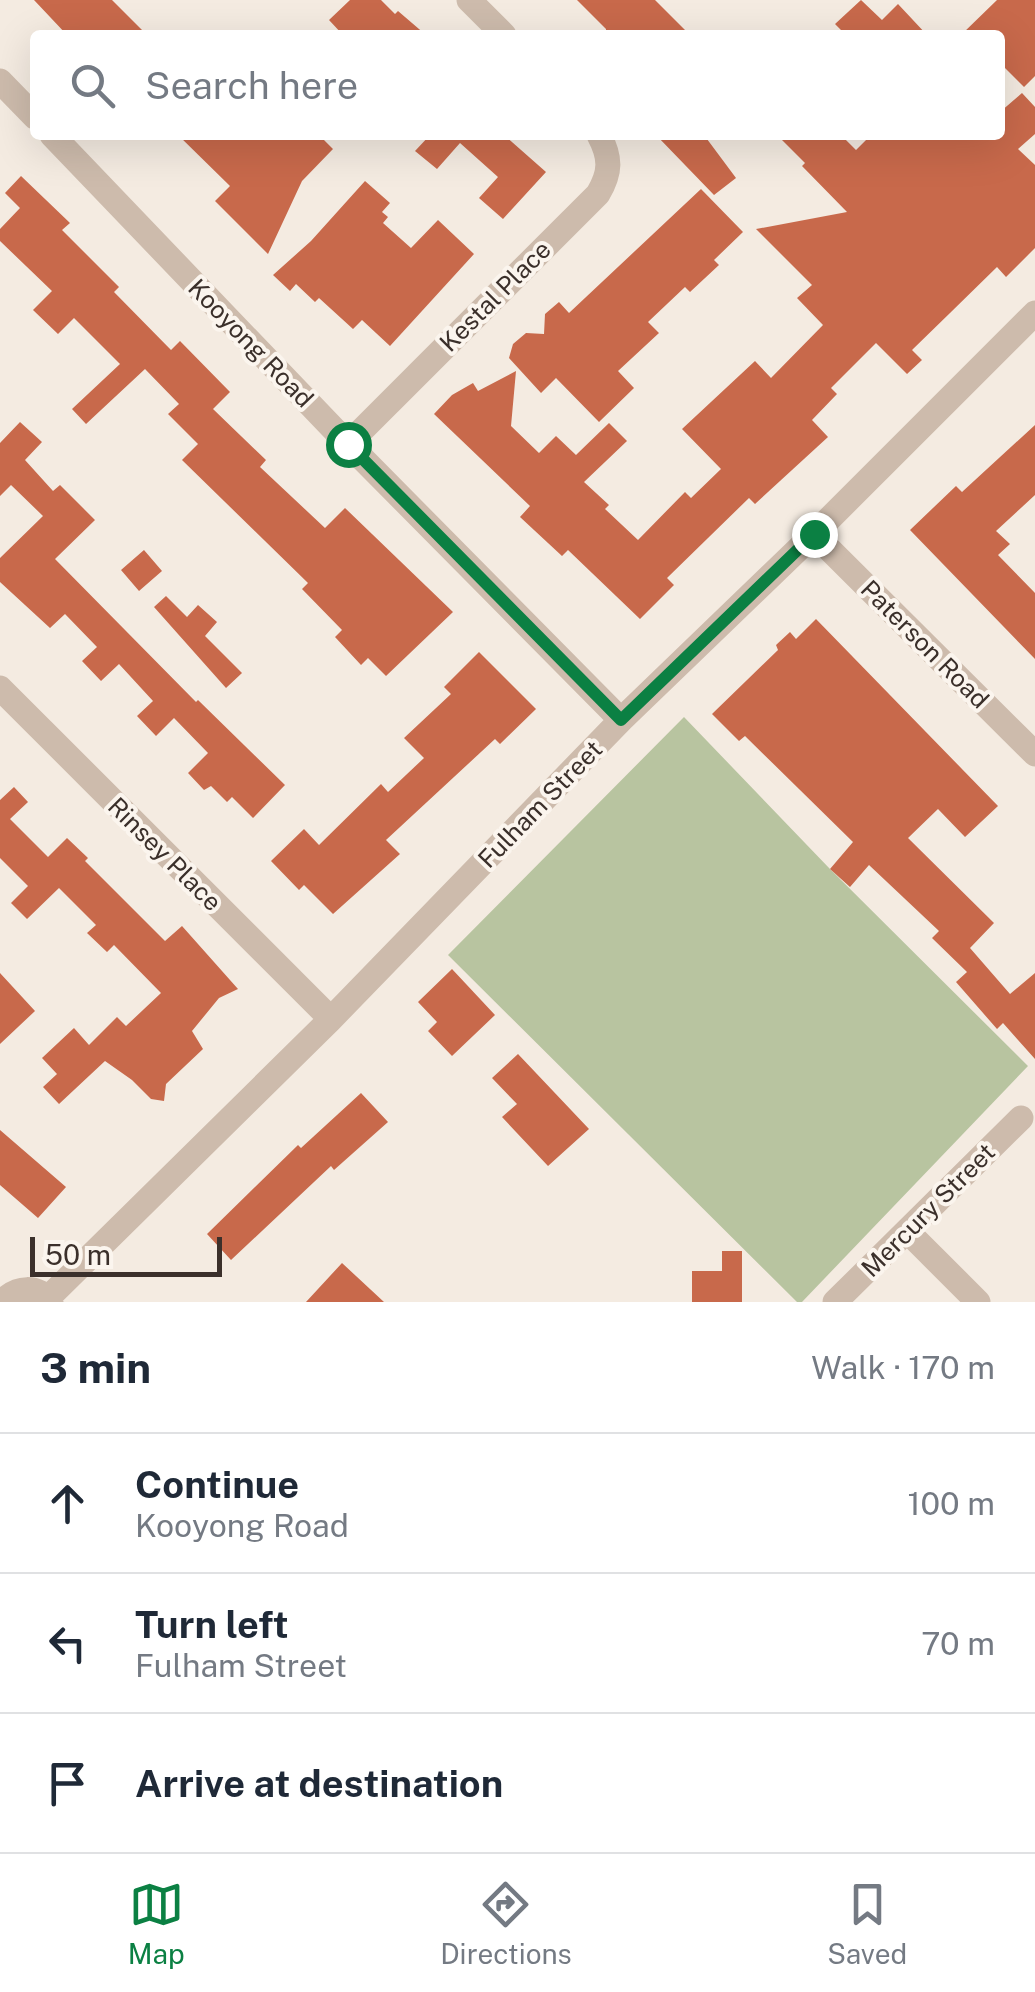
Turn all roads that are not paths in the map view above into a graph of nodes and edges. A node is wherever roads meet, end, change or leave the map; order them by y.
1 (469, 0) edge
2 (499, 30) edge
3 (0, 81) edge
4 (30, 113) edge
5 (57, 140) edge
6 (602, 140) edge
7 (1035, 313) edge
8 (348, 444) junction
9 (814, 534) junction
10 (0, 688) edge
11 (621, 720) junction
12 (1035, 754) edge
13 (331, 1020) junction
14 (1021, 1118) dead end
15 (907, 1230) junction
16 (2, 1298) edge
17 (50, 1300) edge
18 (835, 1302) edge
19 (978, 1302) edge

1 - 2 street
3 - 4 street
5 - 8 street, Kooyong Road
6 - 8 street, Kestal Place
7 - 9 street, Fulham Street
8 - 11 street, Kooyong Road
9 - 11 street, Fulham Street
9 - 12 street, Paterson Road
10 - 13 street, Rinsey Place
11 - 13 street, Fulham Street
13 - 17 street, Fulham Street
14 - 15 street, Mercury Street
15 - 18 street, Mercury Street
15 - 19 street
16 - 17 street

